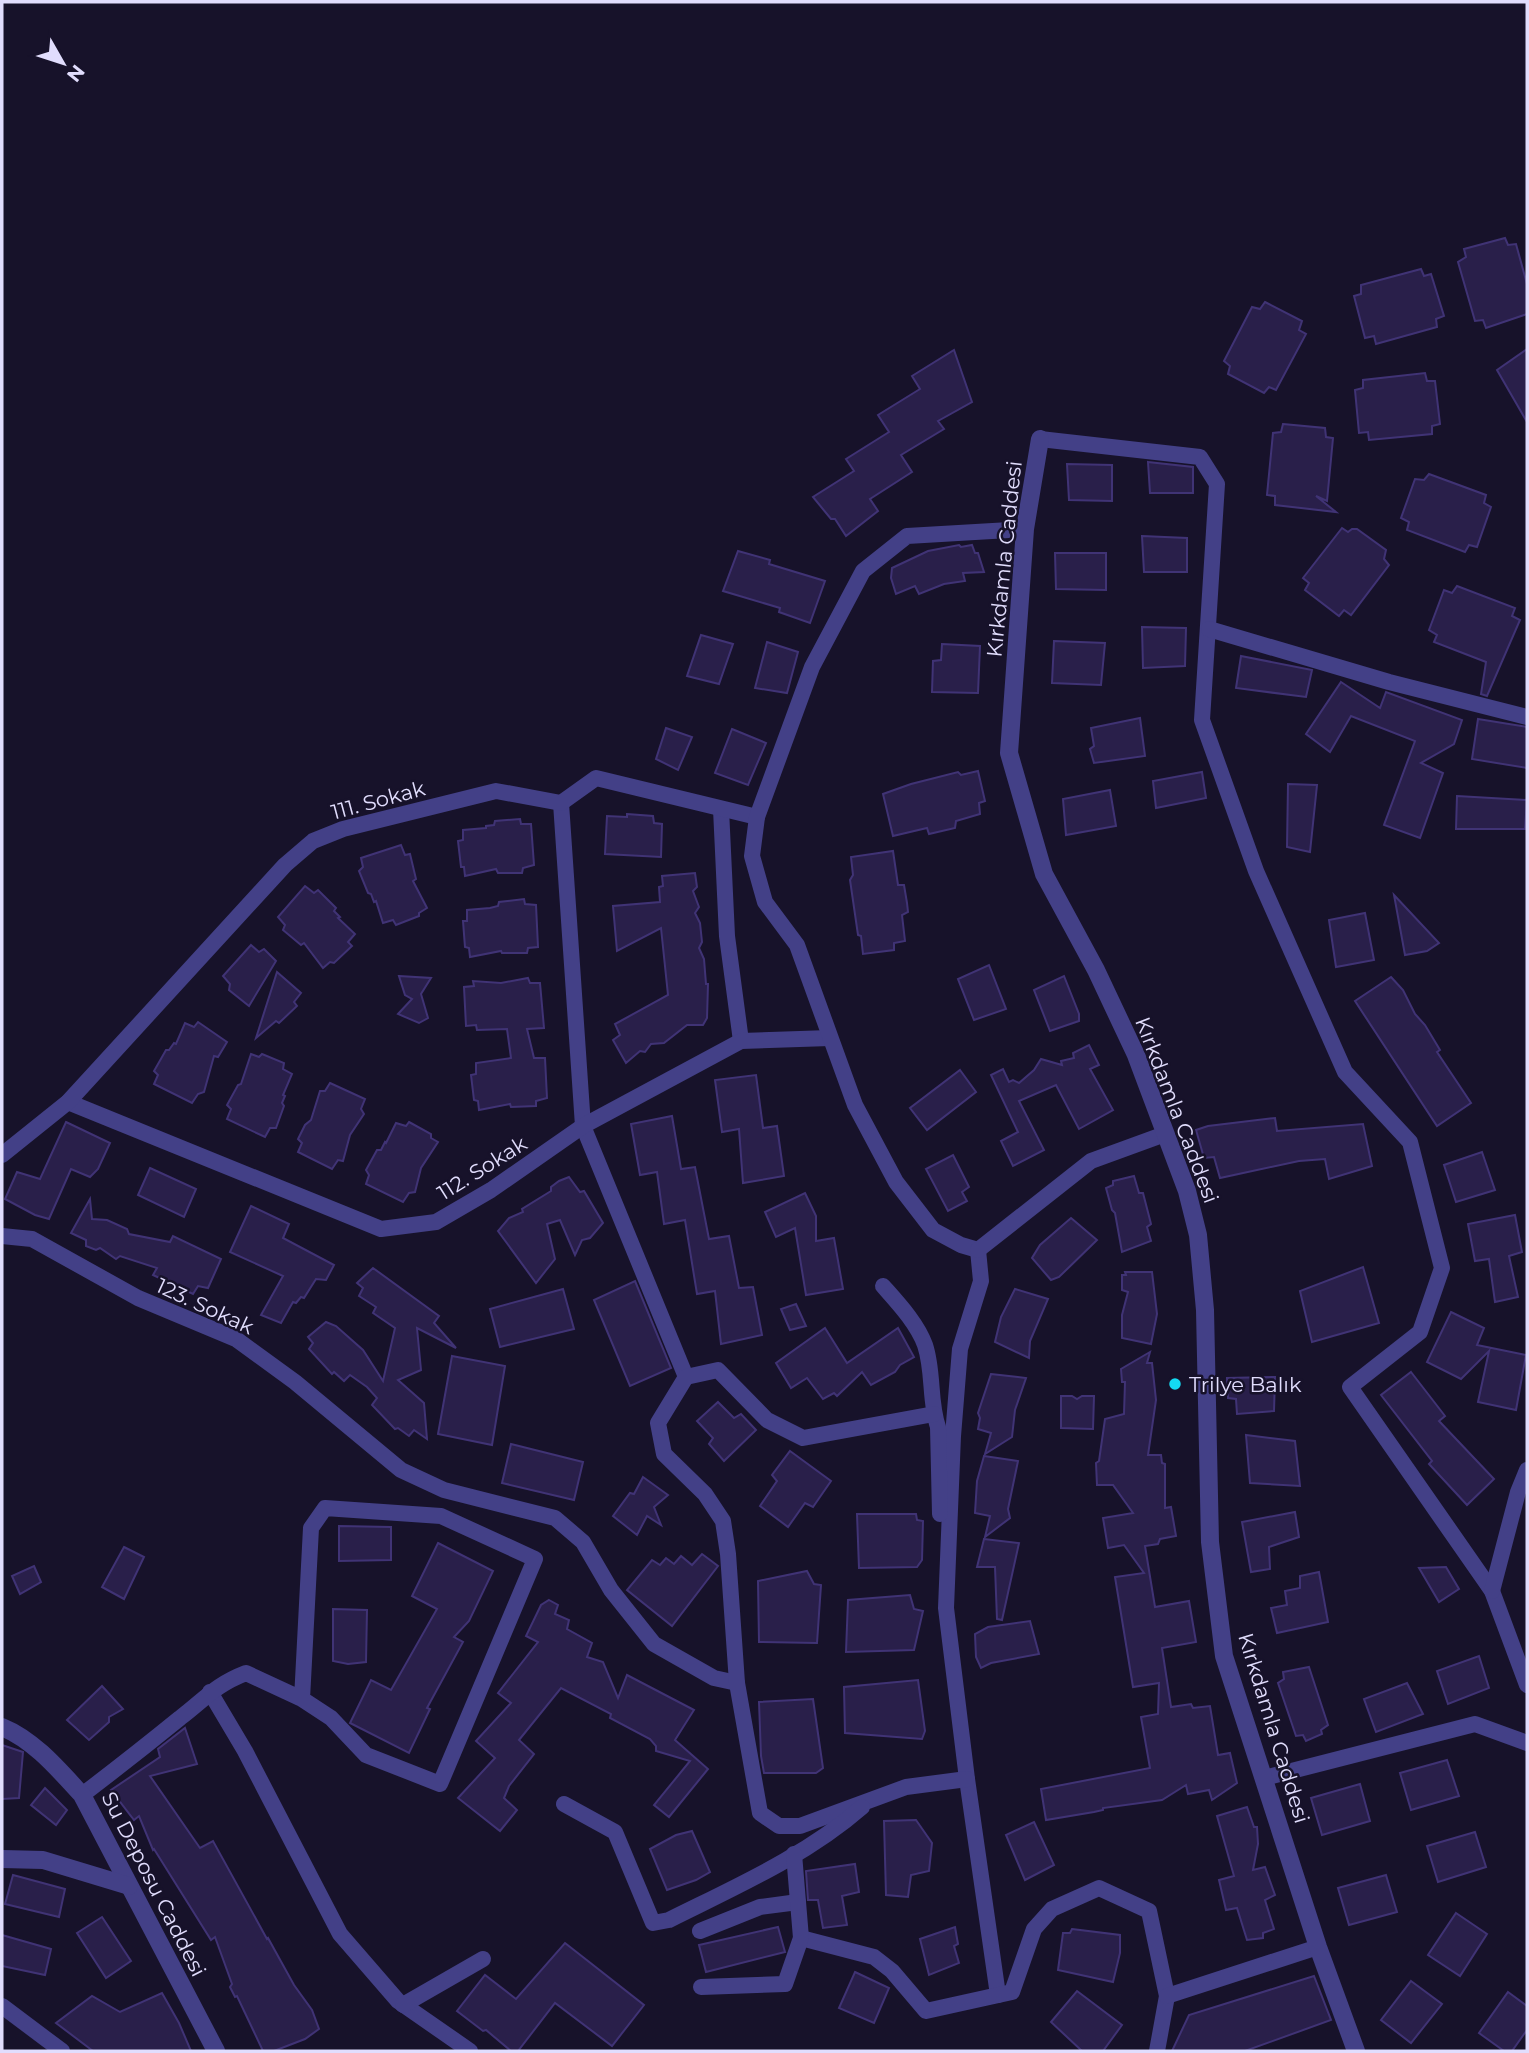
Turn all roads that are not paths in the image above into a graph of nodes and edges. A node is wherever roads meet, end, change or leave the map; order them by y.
1 (1040, 439) joint
2 (1026, 529) junction
3 (1209, 629) junction
4 (1527, 718) edge
5 (561, 803) junction
6 (721, 809) junction
7 (757, 817) junction
8 (830, 1038) junction
9 (741, 1041) junction
10 (68, 1102) junction
11 (583, 1126) junction
12 (1165, 1133) junction
13 (2, 1155) edge
14 (2, 1236) edge
15 (978, 1250) junction
16 (883, 1286) dead end
17 (686, 1377) junction
18 (934, 1414) junction
19 (1527, 1470) edge
20 (444, 1490) junction
21 (441, 1516) junction
22 (1492, 1591) junction
23 (946, 1608) junction
24 (737, 1683) junction
25 (1527, 1685) edge
26 (210, 1692) junction
27 (302, 1699) junction
28 (2, 1727) edge
29 (1527, 1743) edge
30 (1264, 1778) junction
31 (967, 1779) junction
32 (82, 1795) junction
33 (869, 1801) junction
34 (564, 1804) dead end
35 (794, 1854) junction
36 (2, 1859) edge
37 (129, 1886) junction
38 (798, 1902) junction
39 (700, 1931) dead end
40 (801, 1938) junction
41 (1318, 1947) junction
42 (483, 1959) dead end
43 (701, 1987) dead end
44 (998, 1995) junction
45 (1167, 1996) junction
46 (403, 2005) junction
47 (2, 2006) edge
48 (62, 2051) edge
49 (216, 2051) edge
50 (470, 2051) edge
51 (1157, 2051) edge
52 (1356, 2051) edge

1 - 2 street, Kırkdamla Caddesi
1 - 3 street
2 - 7 street
2 - 12 street, Kırkdamla Caddesi
3 - 4 street
3 - 22 street
5 - 6 street
5 - 10 street, 111. Sokak
5 - 11 street
6 - 7 street
6 - 9 street
7 - 8 street
8 - 9 street, 112. Sokak
8 - 15 street
9 - 11 street, 112. Sokak
10 - 11 street, 112. Sokak
10 - 13 street, 111. Sokak
11 - 17 street
12 - 15 street
12 - 30 street, Kırkdamla Caddesi
14 - 20 street, 123. Sokak
15 - 23 street
16 - 18 street
17 - 18 street
17 - 24 street
18 - 23 street
19 - 22 street
20 - 21 street
20 - 24 street, 123. Sokak
21 - 27 street
21 - 27 street
22 - 25 street
23 - 31 street
24 - 33 street
26 - 27 street
26 - 32 street
26 - 46 street
28 - 32 street, Su Deposu Caddesi
29 - 30 street
30 - 41 street, Kırkdamla Caddesi
31 - 33 street
31 - 44 street
32 - 37 street, Su Deposu Caddesi
33 - 35 street
34 - 35 street
35 - 38 street
36 - 37 street
37 - 49 street, Su Deposu Caddesi
38 - 39 street
38 - 40 street
40 - 43 street
40 - 44 street
41 - 45 street
41 - 52 street, Kırkdamla Caddesi
42 - 46 street
44 - 45 street
45 - 51 street
46 - 50 street
47 - 48 street

